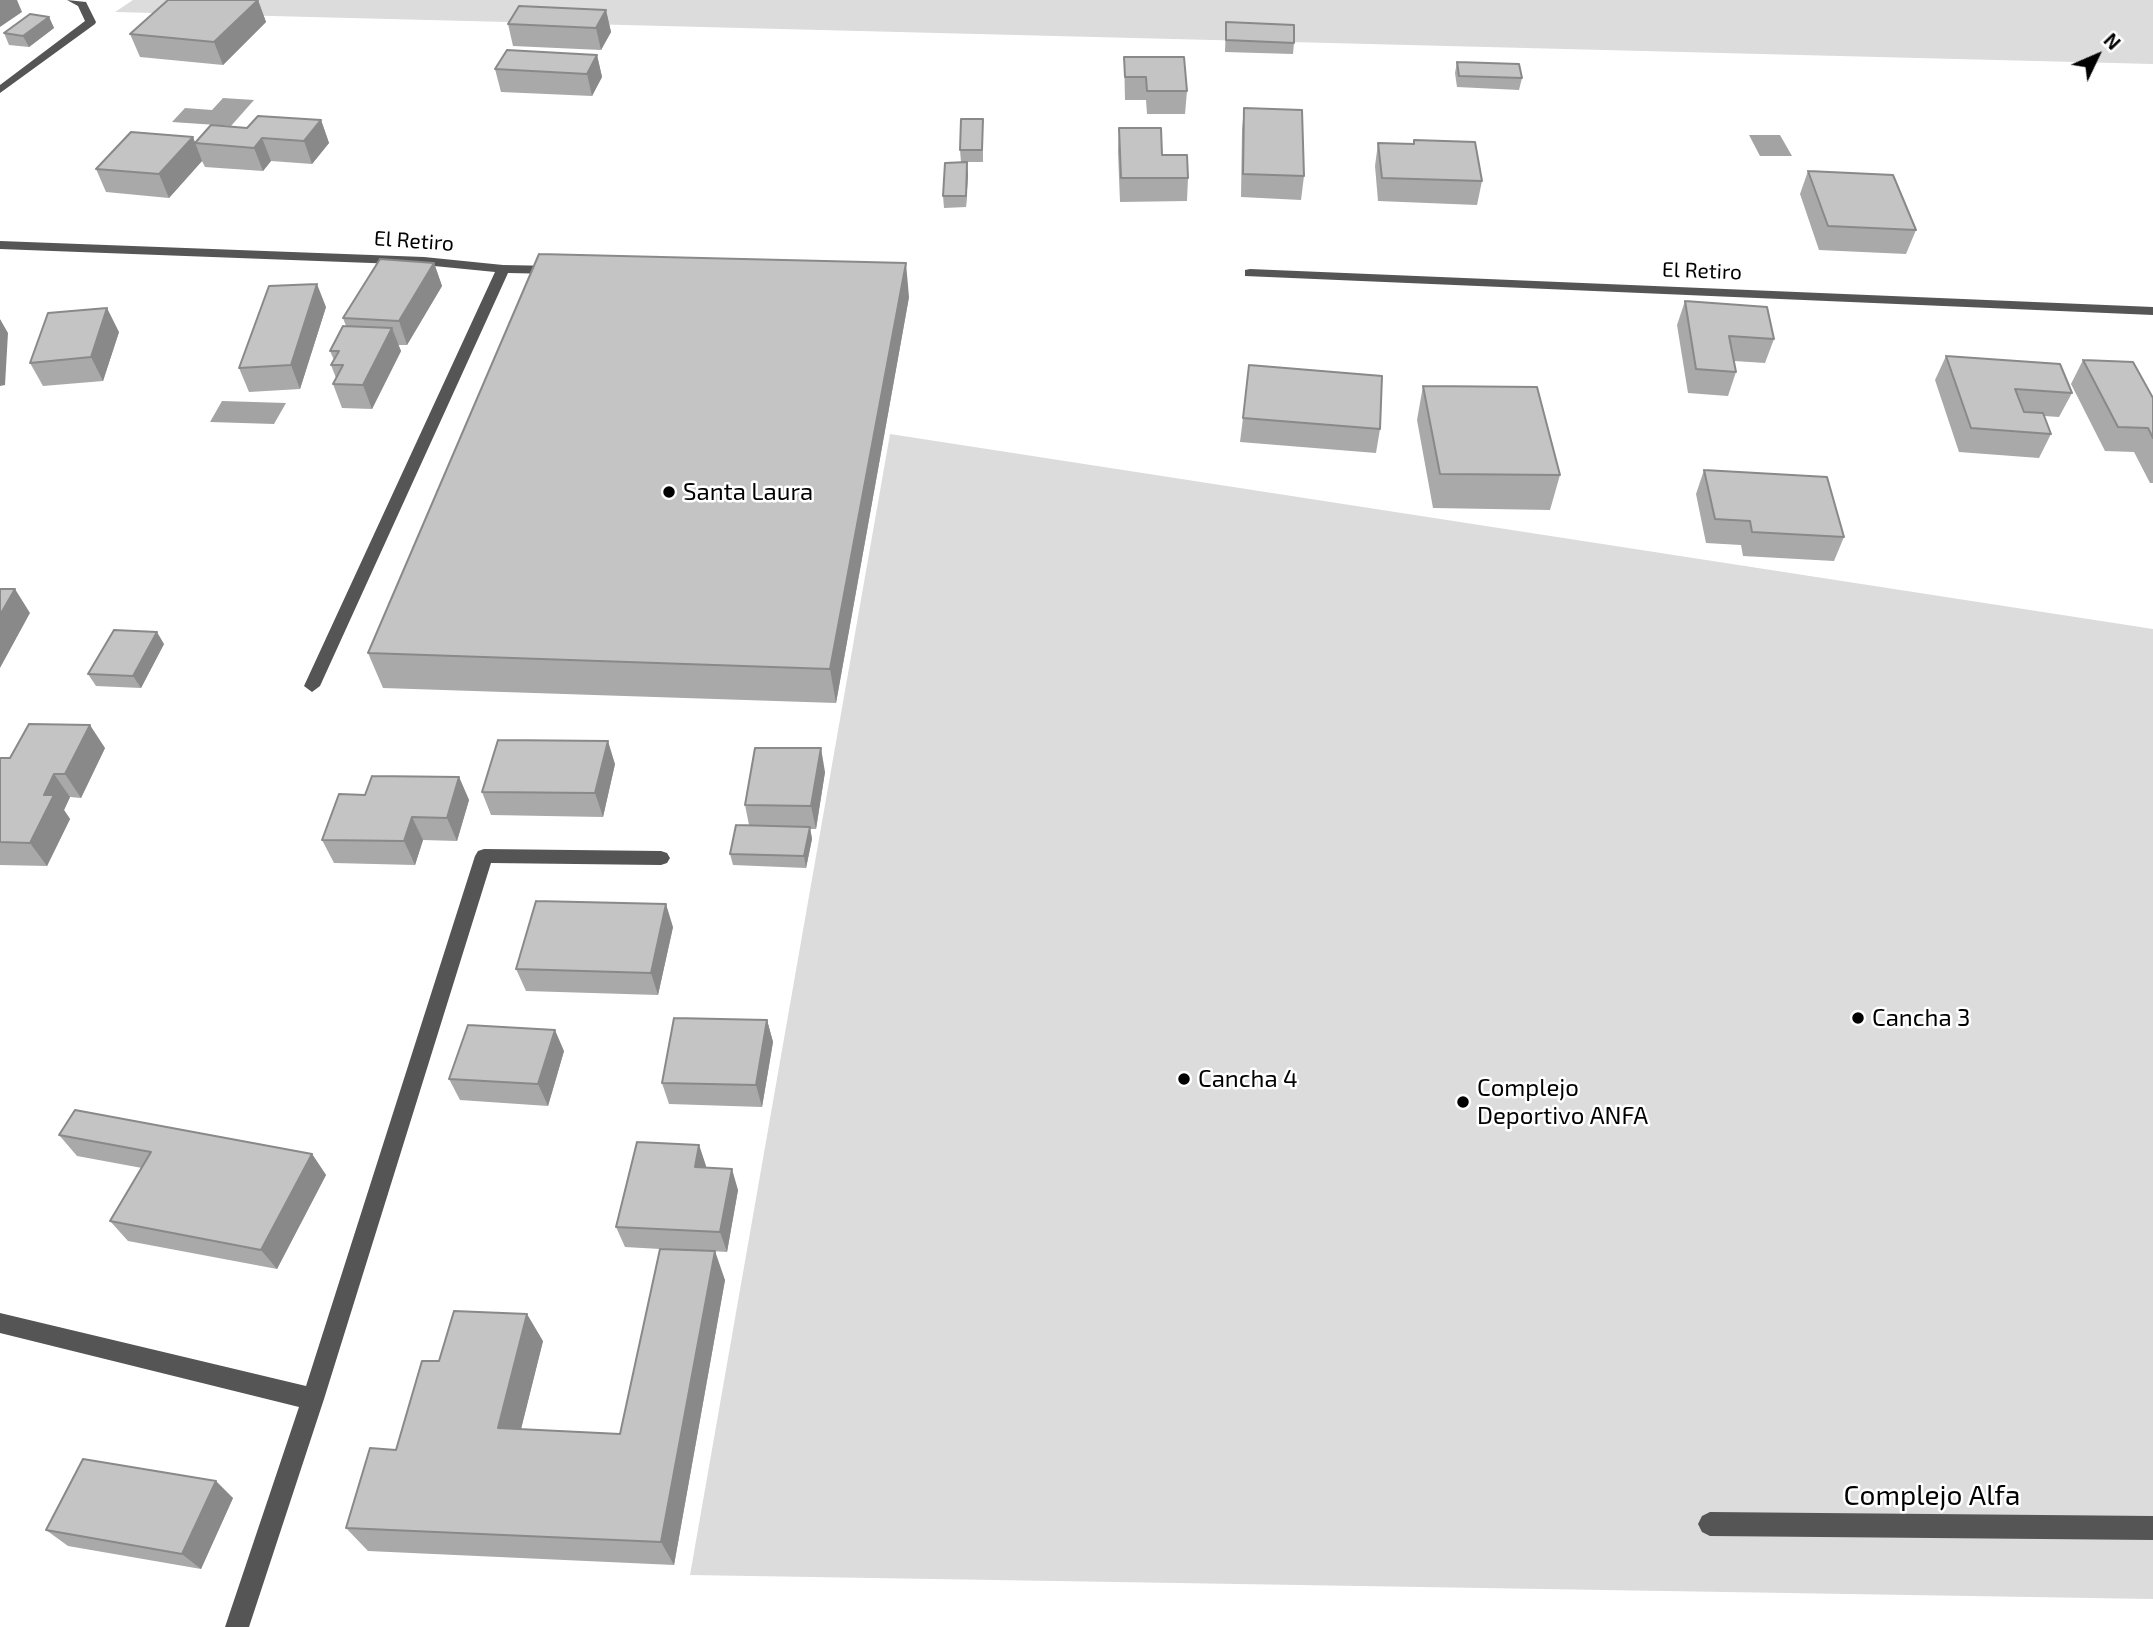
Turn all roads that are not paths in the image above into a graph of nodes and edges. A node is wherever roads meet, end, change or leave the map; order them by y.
1 (72, 0) edge
2 (0, 90) edge
3 (0, 245) edge
4 (503, 269) junction
5 (570, 271) edge
6 (1250, 273) dead end
7 (2153, 311) edge
8 (312, 686) dead end
9 (661, 858) dead end
10 (0, 1323) edge
11 (313, 1399) junction
12 (1710, 1524) dead end
13 (2153, 1528) edge
14 (237, 1627) edge

1 - 2 street
3 - 4 street, El Retiro
4 - 5 street, El Retiro
4 - 8 street
6 - 7 street, El Retiro
9 - 11 street
10 - 11 street
11 - 14 street
12 - 13 street, Complejo Alfa

